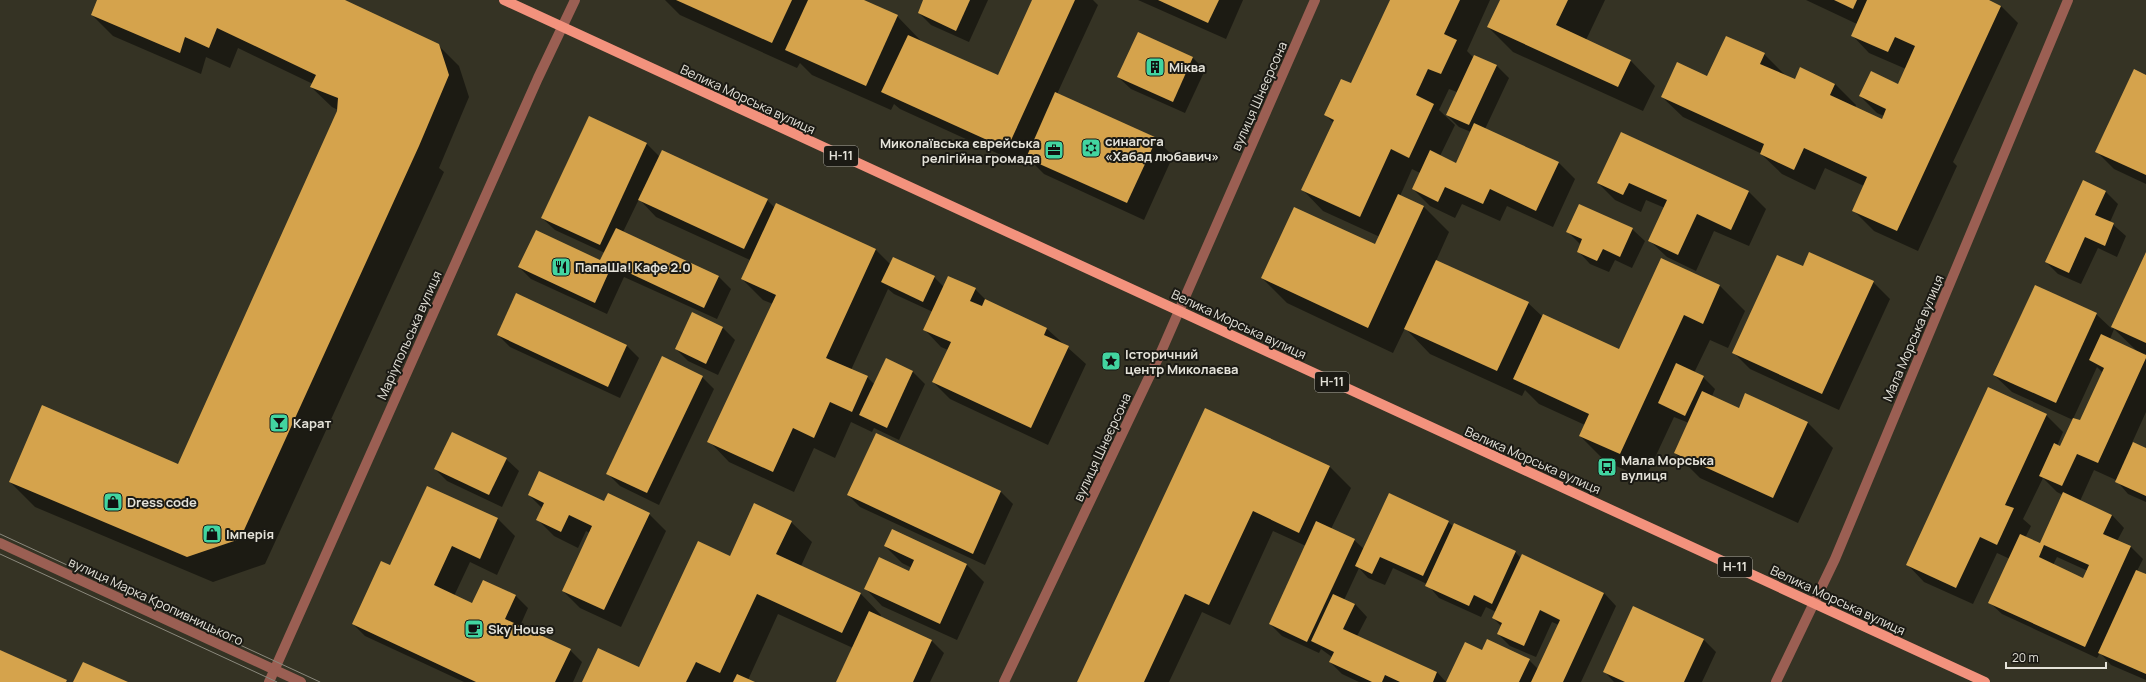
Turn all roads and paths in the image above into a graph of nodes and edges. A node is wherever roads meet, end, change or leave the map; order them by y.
1 (504, 0) edge
2 (575, 0) edge
3 (1315, 0) edge
4 (2068, 0) edge
5 (562, 27) junction
6 (1179, 311) junction
7 (0, 544) edge
8 (1814, 603) junction
9 (274, 670) junction
10 (269, 682) edge
11 (301, 682) edge
12 (1004, 682) edge
13 (1776, 682) edge
14 (1985, 682) edge

1 - 5 main road, Велика Морська вулиця / Н-11
2 - 5 street, Маріупольська вулиця
3 - 6 street, вулиця Шнеєрсона
4 - 8 street, Мала Морська вулиця
5 - 6 main road, Велика Морська вулиця / Н-11
5 - 9 street, Маріупольська вулиця
6 - 8 main road, Велика Морська вулиця / Н-11
6 - 12 street, вулиця Шнеєрсона
7 - 9 street, вулиця Марка Кропивницького
8 - 13 street, Мала Морська вулиця
8 - 14 main road, Велика Морська вулиця / Н-11
9 - 10 street, Маріупольська вулиця
9 - 11 street, вулиця Марка Кропивницького

